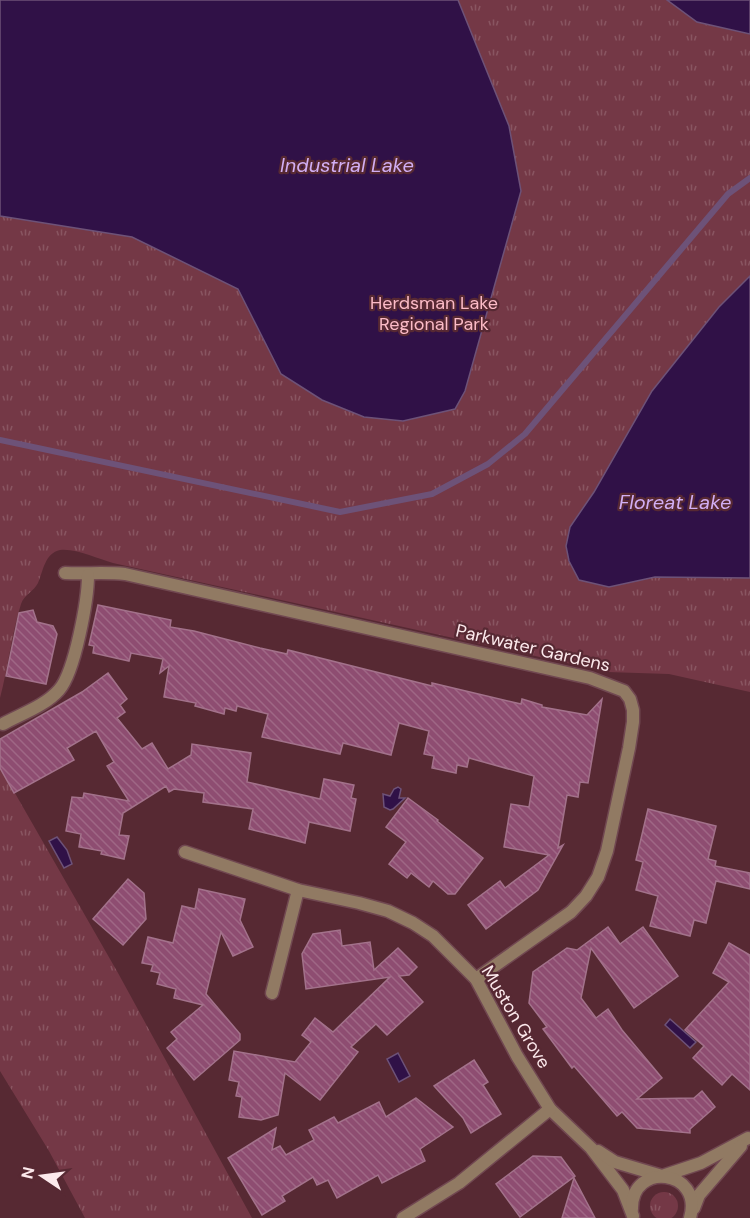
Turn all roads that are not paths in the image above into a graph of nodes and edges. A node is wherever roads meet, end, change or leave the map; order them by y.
1 (65, 573) dead end
2 (88, 574) junction
3 (3, 724) dead end
4 (185, 852) dead end
5 (298, 890) junction
6 (476, 979) junction
7 (272, 993) dead end
8 (550, 1109) junction
9 (749, 1137) edge
10 (591, 1148) junction
11 (662, 1176) junction
12 (634, 1217) edge
13 (690, 1217) edge
14 (403, 1218) edge

1 - 2 street, Parkwater Gardens
2 - 3 street
2 - 6 street, Parkwater Gardens
4 - 5 street, Muston Grove
5 - 6 street, Muston Grove
5 - 7 street
6 - 8 street, Muston Grove
8 - 10 street, Muston Grove
8 - 14 street
9 - 11 street
9 - 13 street
10 - 11 street
10 - 12 street, Muston Grove
11 - 12 street
11 - 13 street

